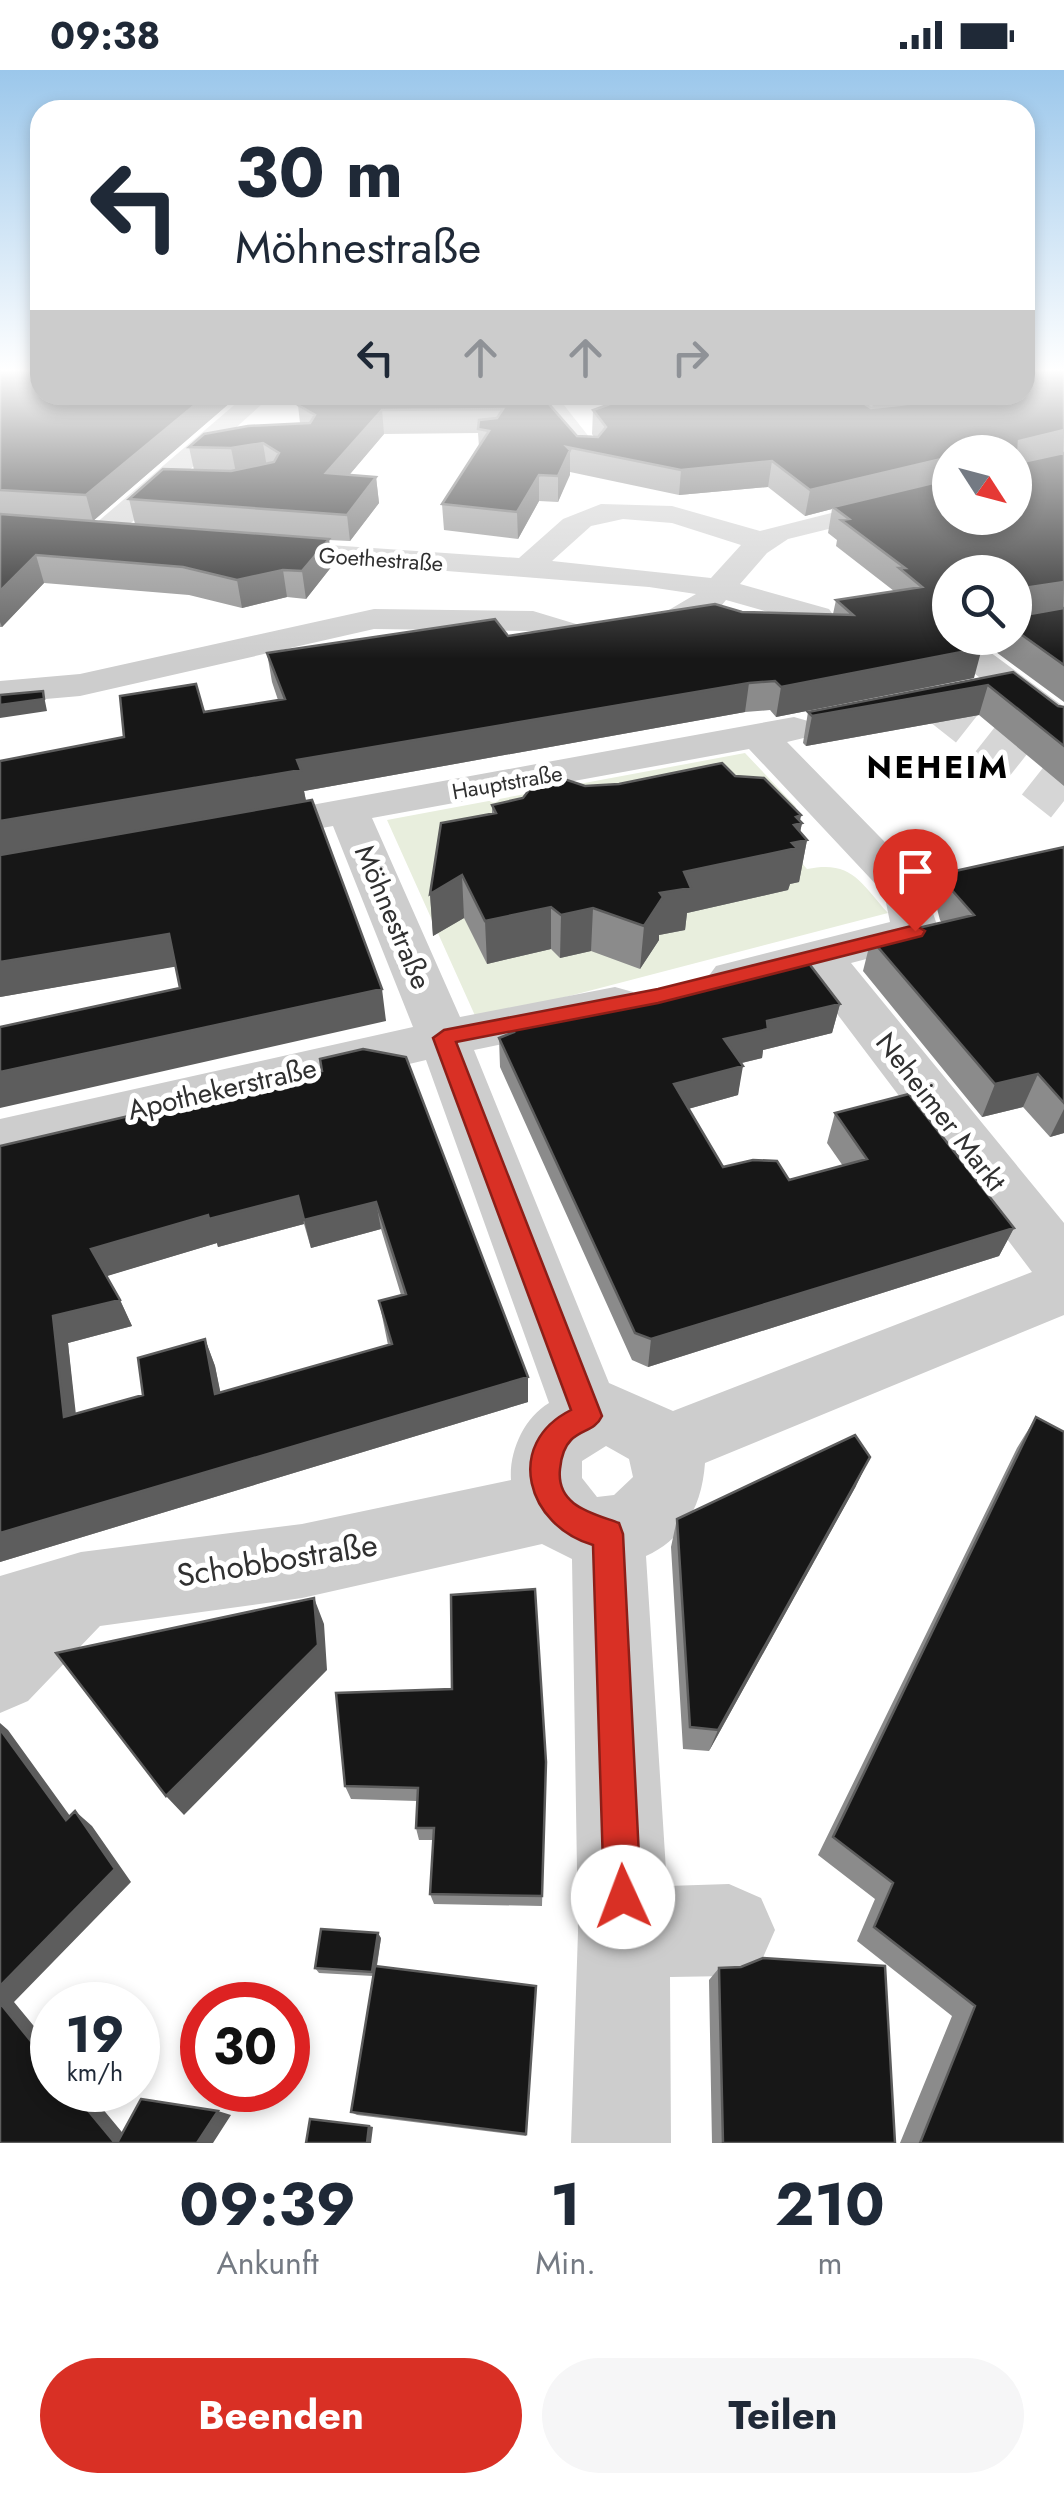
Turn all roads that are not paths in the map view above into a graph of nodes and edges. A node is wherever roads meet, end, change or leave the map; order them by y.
1 (180, 466) edge
2 (161, 482) junction
3 (196, 484) edge
4 (932, 494) edge
5 (60, 532) edge
6 (99, 536) junction
7 (146, 540) edge
8 (762, 542) junction
9 (235, 548) edge
10 (535, 561) junction
11 (706, 564) junction
12 (521, 621) junction
13 (806, 622) edge
14 (508, 654) edge
15 (981, 655) edge
16 (1012, 685) junction
17 (0, 692) edge
18 (974, 693) edge
19 (837, 720) edge
20 (1064, 725) edge
21 (760, 736) junction
22 (348, 811) junction
23 (213, 835) edge
24 (818, 956) junction
25 (444, 1038) junction
26 (0, 1140) edge
27 (1064, 1268) edge
28 (1064, 1287) edge
29 (588, 1416) junction
30 (663, 1447) junction
31 (582, 1520) junction
32 (81, 1590) junction
33 (0, 1616) edge
34 (0, 1673) edge
35 (729, 1930) dead end
36 (624, 1932) junction
37 (621, 2143) edge

1 - 2 street
2 - 3 street
2 - 6 street
4 - 8 street
5 - 6 street
6 - 7 street
8 - 11 street
8 - 11 street
9 - 10 street, Goethestraße
10 - 11 street, Goethestraße
10 - 11 street
11 - 12 street
11 - 13 street, Goethestraße
12 - 14 street
12 - 17 street
15 - 16 street
16 - 18 street
16 - 20 street
19 - 21 street, Hauptstraße
21 - 22 street, Hauptstraße
21 - 24 street
22 - 23 street, Hauptstraße
22 - 25 street, Möhnestraße
24 - 25 street
24 - 27 street, Neheimer Markt
25 - 26 street, Apothekerstraße
25 - 29 street, Möhnestraße
28 - 30 street
29 - 30 street
29 - 31 street
30 - 31 street
31 - 32 street, Schobbostraße
31 - 36 street
32 - 33 street, Schobbostraße
32 - 34 street
35 - 36 street
36 - 37 street

